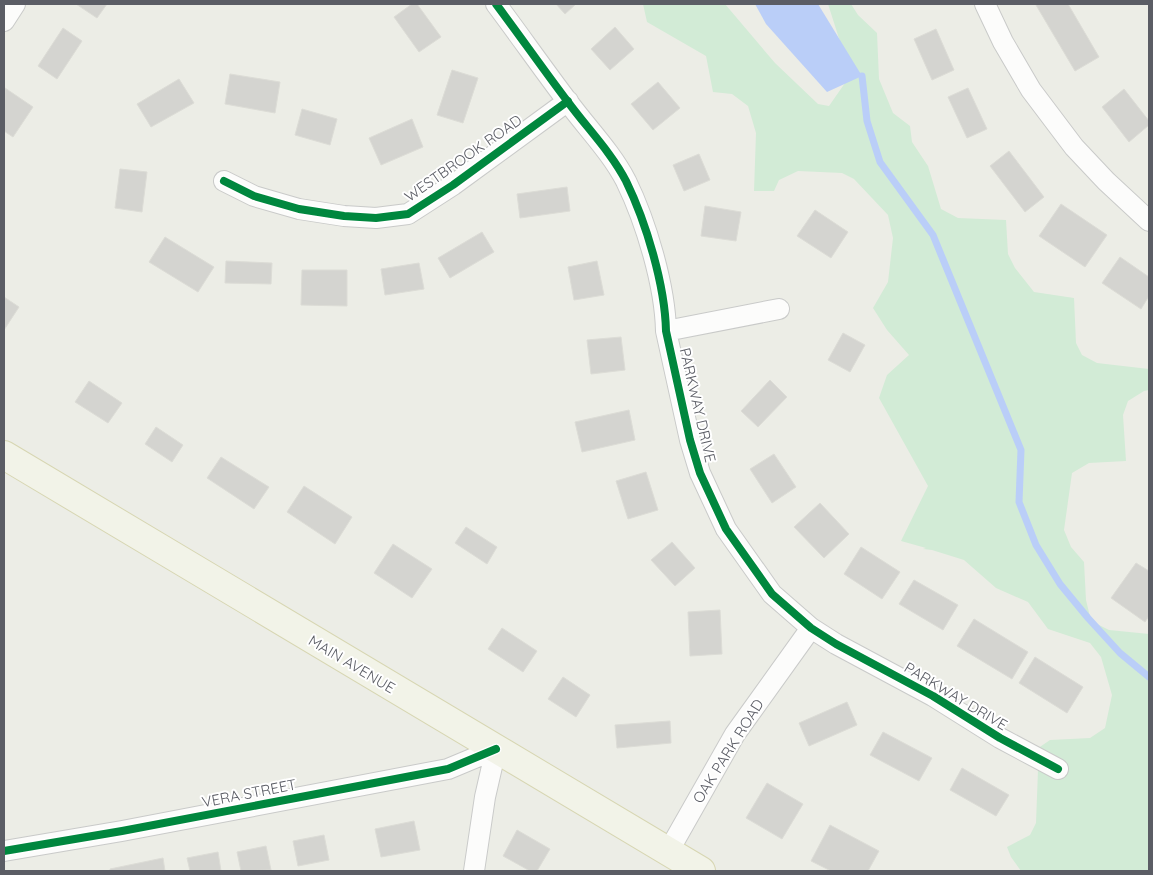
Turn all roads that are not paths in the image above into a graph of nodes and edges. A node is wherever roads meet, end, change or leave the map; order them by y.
1 (15, 4) edge
2 (496, 4) edge
3 (985, 4) edge
4 (4, 21) edge
5 (568, 102) junction
6 (224, 181) dead end
7 (1149, 221) edge
8 (780, 309) dead end
9 (666, 331) junction
10 (4, 455) edge
11 (811, 628) junction
12 (496, 749) junction
13 (1058, 769) dead end
14 (4, 851) edge
15 (668, 852) junction
16 (474, 871) edge
17 (701, 871) edge

1 - 4 street
2 - 5 street, PARKWAY DRIVE
3 - 7 street
5 - 6 street, WESTBROOK ROAD
5 - 9 street, PARKWAY DRIVE
8 - 9 street
9 - 11 street, PARKWAY DRIVE
10 - 12 main road, MAIN AVENUE
11 - 13 street, PARKWAY DRIVE
11 - 15 street, OAK PARK ROAD
12 - 14 street, VERA STREET
12 - 15 main road, MAIN AVENUE
12 - 16 street
15 - 17 main road, MAIN AVENUE

